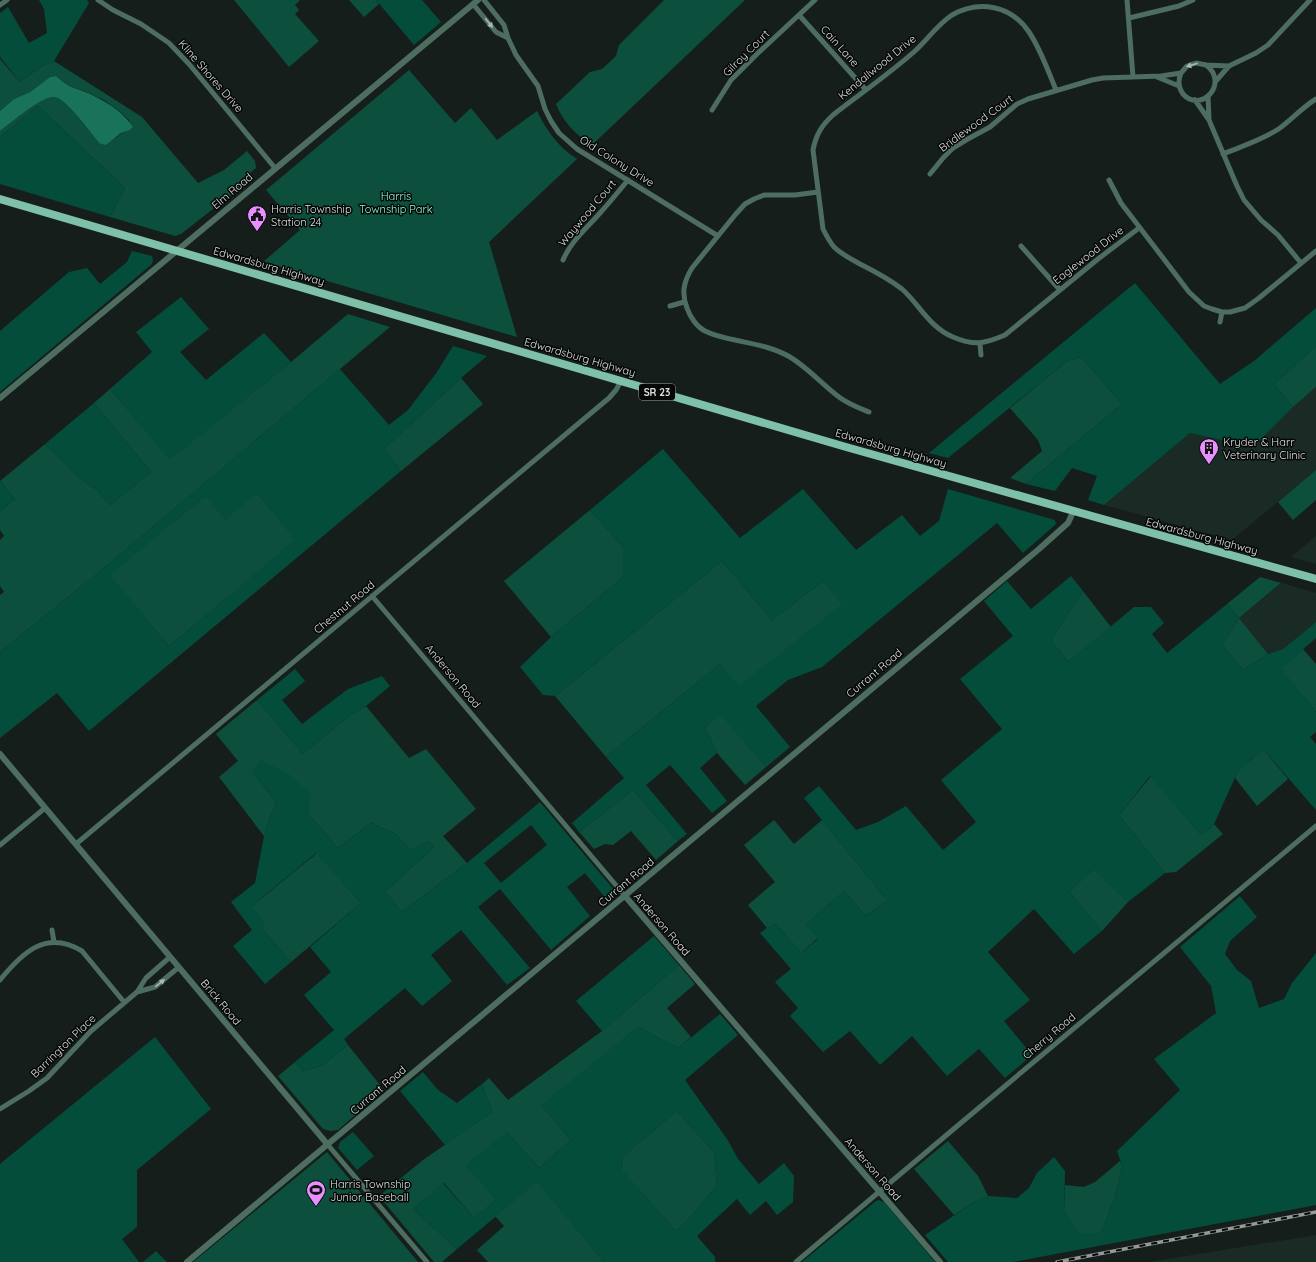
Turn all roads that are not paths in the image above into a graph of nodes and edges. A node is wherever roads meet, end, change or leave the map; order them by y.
1 (7, 0) edge
2 (98, 0) edge
3 (484, 0) edge
4 (815, 0) edge
5 (1127, 0) edge
6 (1193, 0) edge
7 (1310, 0) edge
8 (475, 2) edge
9 (991, 3) edge
10 (0, 5) edge
11 (799, 15) junction
12 (1129, 18) junction
13 (508, 38) junction
14 (1206, 66) junction
15 (1229, 66) junction
16 (1181, 73) junction
17 (1133, 77) junction
18 (1156, 77) junction
19 (1215, 82) junction
20 (1179, 86) junction
21 (866, 90) junction
22 (1056, 90) junction
23 (1208, 96) junction
24 (1316, 99) edge
25 (1195, 100) junction
26 (712, 110) dead end
27 (1209, 120) junction
28 (1224, 154) junction
29 (275, 168) junction
30 (930, 174) dead end
31 (628, 180) junction
32 (1109, 180) dead end
33 (818, 192) junction
34 (0, 199) edge
35 (1139, 228) junction
36 (718, 236) junction
37 (1021, 246) dead end
38 (176, 250) junction
39 (1316, 251) edge
40 (563, 260) dead end
41 (1301, 263) junction
42 (1060, 290) junction
43 (684, 302) junction
44 (670, 306) dead end
45 (1222, 312) junction
46 (1220, 322) dead end
47 (980, 344) junction
48 (981, 355) dead end
49 (621, 381) junction
50 (0, 398) edge
51 (869, 412) dead end
52 (1073, 512) junction
53 (1316, 579) edge
54 (372, 596) junction
55 (0, 754) edge
56 (45, 808) junction
57 (1316, 826) edge
58 (76, 844) junction
59 (0, 845) edge
60 (625, 896) junction
61 (52, 930) dead end
62 (54, 942) junction
63 (170, 957) junction
64 (179, 967) junction
65 (0, 980) edge
66 (137, 992) junction
67 (124, 1002) junction
68 (0, 1109) edge
69 (328, 1145) junction
70 (880, 1192) junction
71 (187, 1262) edge
72 (427, 1262) edge
73 (796, 1262) edge
74 (940, 1262) edge

1 - 10 street
2 - 29 street, Kline Shores Drive
3 - 13 street, Old Colony Drive
4 - 11 street, Gilroy Court
5 - 12 street
6 - 12 street
7 - 15 street
8 -> 13 street, Old Colony Drive
8 - 29 street, Elm Road
9 - 21 street, Kendallwood Drive
9 - 22 street, Kendallwood Drive
11 - 21 street, Cain Lane
11 - 26 street, Gilroy Court
12 - 17 street
13 - 31 street, Old Colony Drive
14 - 15 street
14 -> 16 street
14 - 19 street
15 - 19 street
16 - 18 street
16 - 20 street
17 - 18 street, Bridlewood Court
17 - 22 street, Bridlewood Court
18 - 20 street
19 - 23 street
20 - 25 street
21 - 33 street, Kendallwood Drive
22 - 30 street, Bridlewood Court
23 - 25 street
23 - 27 street
24 - 28 street
25 - 27 street
27 - 28 street
28 - 41 street
29 - 38 street, Elm Road
31 - 36 street, Old Colony Drive
31 - 40 street, Waywood Court
32 - 35 street
33 - 36 street
33 - 47 street, Kendallwood Drive
34 - 38 main road, Edwardsburg Highway / SR 23
35 - 42 street, Eaglewood Drive
35 - 45 street, Eaglewood Drive
36 - 43 street
37 - 42 street
38 - 49 main road, Edwardsburg Highway / SR 23
38 - 50 street, Elm Road
39 - 41 street
41 - 45 street
42 - 47 street, Eaglewood Drive
43 - 44 street
43 - 51 street
45 - 46 street
47 - 48 street
49 - 52 main road, Edwardsburg Highway / SR 23
49 - 54 street, Chestnut Road
52 - 53 main road, Edwardsburg Highway / SR 23
52 - 60 street, Currant Road
54 - 58 street, Chestnut Road
54 - 60 street, Anderson Road
55 - 56 street, Brick Road
56 - 58 street, Brick Road
56 - 59 street
57 - 70 street, Cherry Road
58 - 63 street, Brick Road
60 - 69 street, Currant Road
60 - 70 street, Anderson Road
61 - 62 street
62 - 65 street
62 - 67 street
63 - 64 street, Brick Road
63 - 66 street, Barrington Place
66 -> 64 street, Barrington Place
64 - 69 street, Brick Road
66 - 67 street, Barrington Place
67 - 68 street, Barrington Place
69 - 71 street, Currant Road
69 - 72 street, Brick Road
70 - 73 street, Cherry Road
70 - 74 street, Anderson Road

